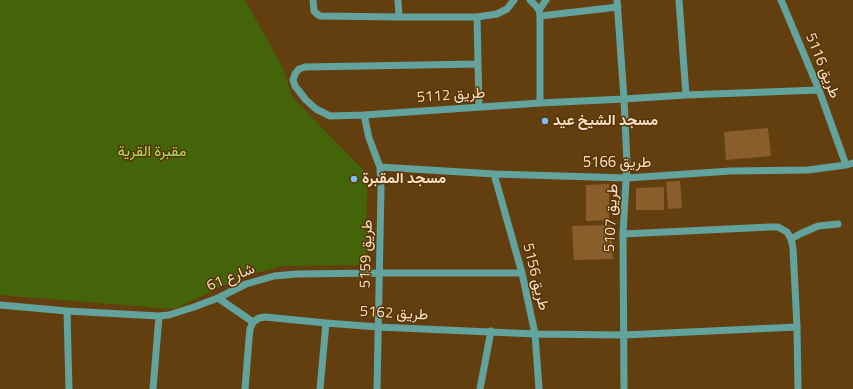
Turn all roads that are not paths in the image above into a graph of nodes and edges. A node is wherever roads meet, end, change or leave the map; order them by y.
1 (313, 0) edge
2 (398, 0) edge
3 (514, 0) edge
4 (530, 0) edge
5 (546, 0) edge
6 (679, 0) edge
7 (781, 0) edge
8 (617, 3) edge
9 (539, 13) junction
10 (399, 17) junction
11 (477, 17) junction
12 (478, 64) junction
13 (818, 90) junction
14 (686, 95) junction
15 (624, 99) junction
16 (540, 103) junction
17 (479, 107) junction
18 (364, 116) junction
19 (850, 164) edge
20 (380, 167) junction
21 (494, 174) junction
22 (627, 178) junction
23 (838, 224) dead end
24 (623, 234) junction
25 (791, 239) junction
26 (379, 273) junction
27 (522, 273) junction
28 (218, 298) junction
29 (0, 305) edge
30 (67, 311) junction
31 (159, 316) junction
32 (253, 322) junction
33 (326, 323) junction
34 (378, 327) junction
35 (797, 327) junction
36 (491, 331) junction
37 (535, 334) junction
38 (624, 335) junction
39 (69, 389) edge
40 (153, 389) edge
41 (245, 389) edge
42 (320, 389) edge
43 (377, 389) edge
44 (480, 389) edge
45 (539, 389) edge
46 (624, 389) edge
47 (798, 389) edge

1 - 10 street
2 - 10 street
3 - 11 street
4 - 9 street
5 - 9 street
6 - 14 street
7 - 13 street, طريق 5116
8 - 9 street
8 - 15 street, طريق 5107
9 - 16 street
10 - 11 street
11 - 12 street
12 - 17 street
12 - 18 street, طريق 5112
13 - 14 street, طريق 5112
13 - 19 street, طريق 5116
14 - 15 street, طريق 5112
15 - 16 street, طريق 5112
15 - 22 street, طريق 5107
16 - 17 street, طريق 5112
17 - 18 street, طريق 5112
18 - 20 street, طريق 5159
19 - 22 street, طريق 5166
20 - 21 street, طريق 5166
20 - 26 street, طريق 5159
21 - 22 street, طريق 5166
21 - 27 street, طريق 5156
22 - 24 street, طريق 5107
23 - 25 street
24 - 25 street
24 - 38 street, طريق 5107
25 - 35 street
26 - 27 street, شارع 61
26 - 28 street, شارع 61
26 - 34 street, طريق 5159
27 - 37 street, طريق 5156
28 - 31 street, شارع 61
28 - 32 street
29 - 30 street, شارع 61
30 - 31 street, شارع 61
30 - 39 street
31 - 40 street
32 - 33 street, طريق 5162
32 - 41 street
33 - 34 street, طريق 5162
33 - 42 street
34 - 36 street, طريق 5162
34 - 43 street, طريق 5159
35 - 38 street, طريق 5162
35 - 47 street
36 - 37 street, طريق 5162
36 - 44 street
37 - 38 street, طريق 5162
37 - 45 street, طريق 5156
38 - 46 street, طريق 5107

